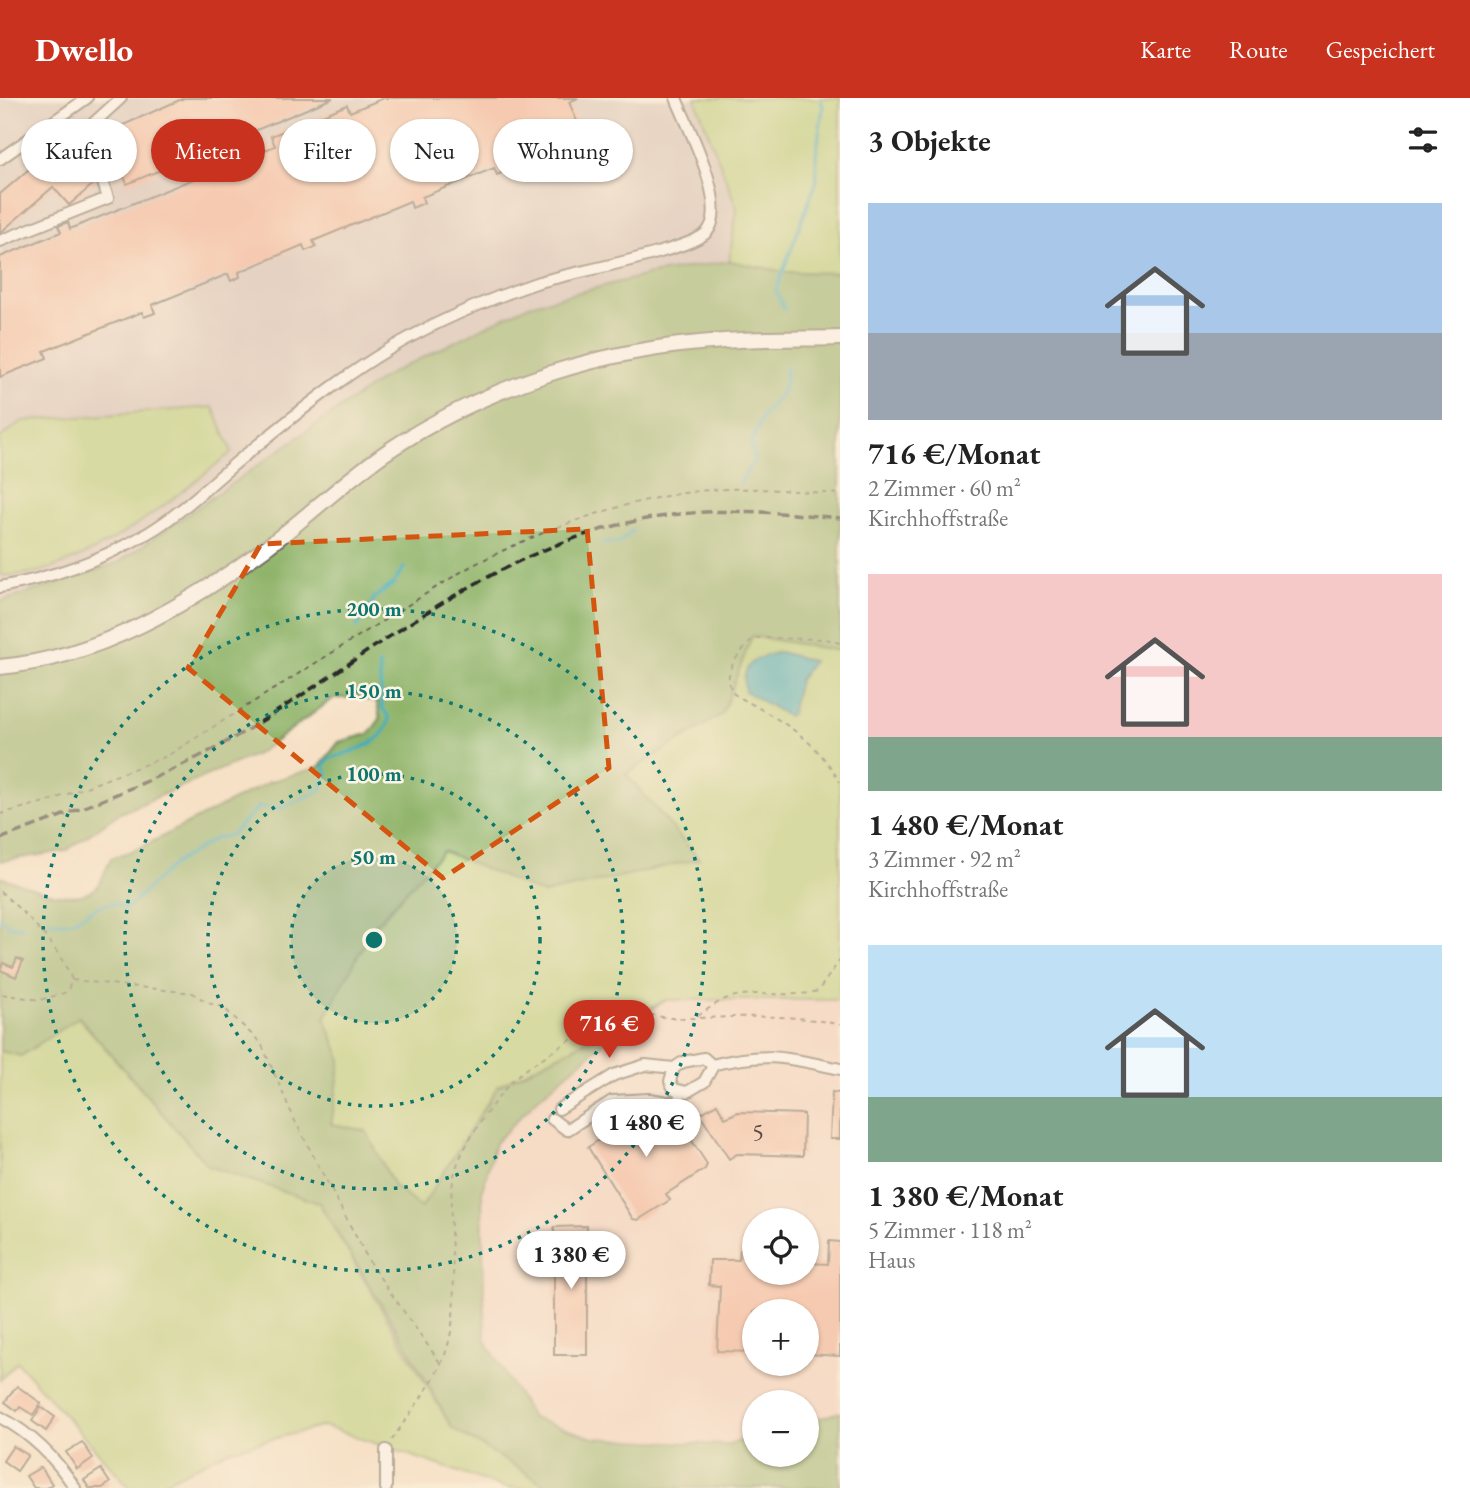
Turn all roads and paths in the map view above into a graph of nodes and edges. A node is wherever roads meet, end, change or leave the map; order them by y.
1 (87, 98) edge
2 (121, 98) edge
3 (676, 98) edge
4 (0, 159) edge
5 (0, 241) edge
6 (840, 338) edge
7 (840, 494) edge
8 (0, 587) edge
9 (840, 643) edge
10 (0, 667) edge
11 (840, 782) edge
12 (0, 814) edge
13 (0, 891) edge
14 (840, 960) edge
15 (72, 980) junction
16 (0, 994) edge
17 (696, 1017) junction
18 (840, 1025) edge
19 (712, 1065) junction
20 (674, 1068) junction
21 (840, 1069) edge
22 (680, 1092) junction
23 (559, 1109) dead end
24 (552, 1119) dead end
25 (441, 1364) junction
26 (0, 1416) edge
27 (386, 1450) joint
28 (75, 1488) edge
29 (386, 1488) edge

1 - 4 street
2 - 5 street
3 - 8 street
6 - 10 main road
7 - 12 path
9 - 11 path
13 - 15 path
14 - 17 path
15 - 16 path
15 - 25 path
17 - 18 path
17 - 25 path
19 - 20 street
19 - 21 street
19 - 22 street
20 - 22 street
20 - 23 street
22 - 24 street
25 - 27 path
26 - 28 street
27 - 29 street

